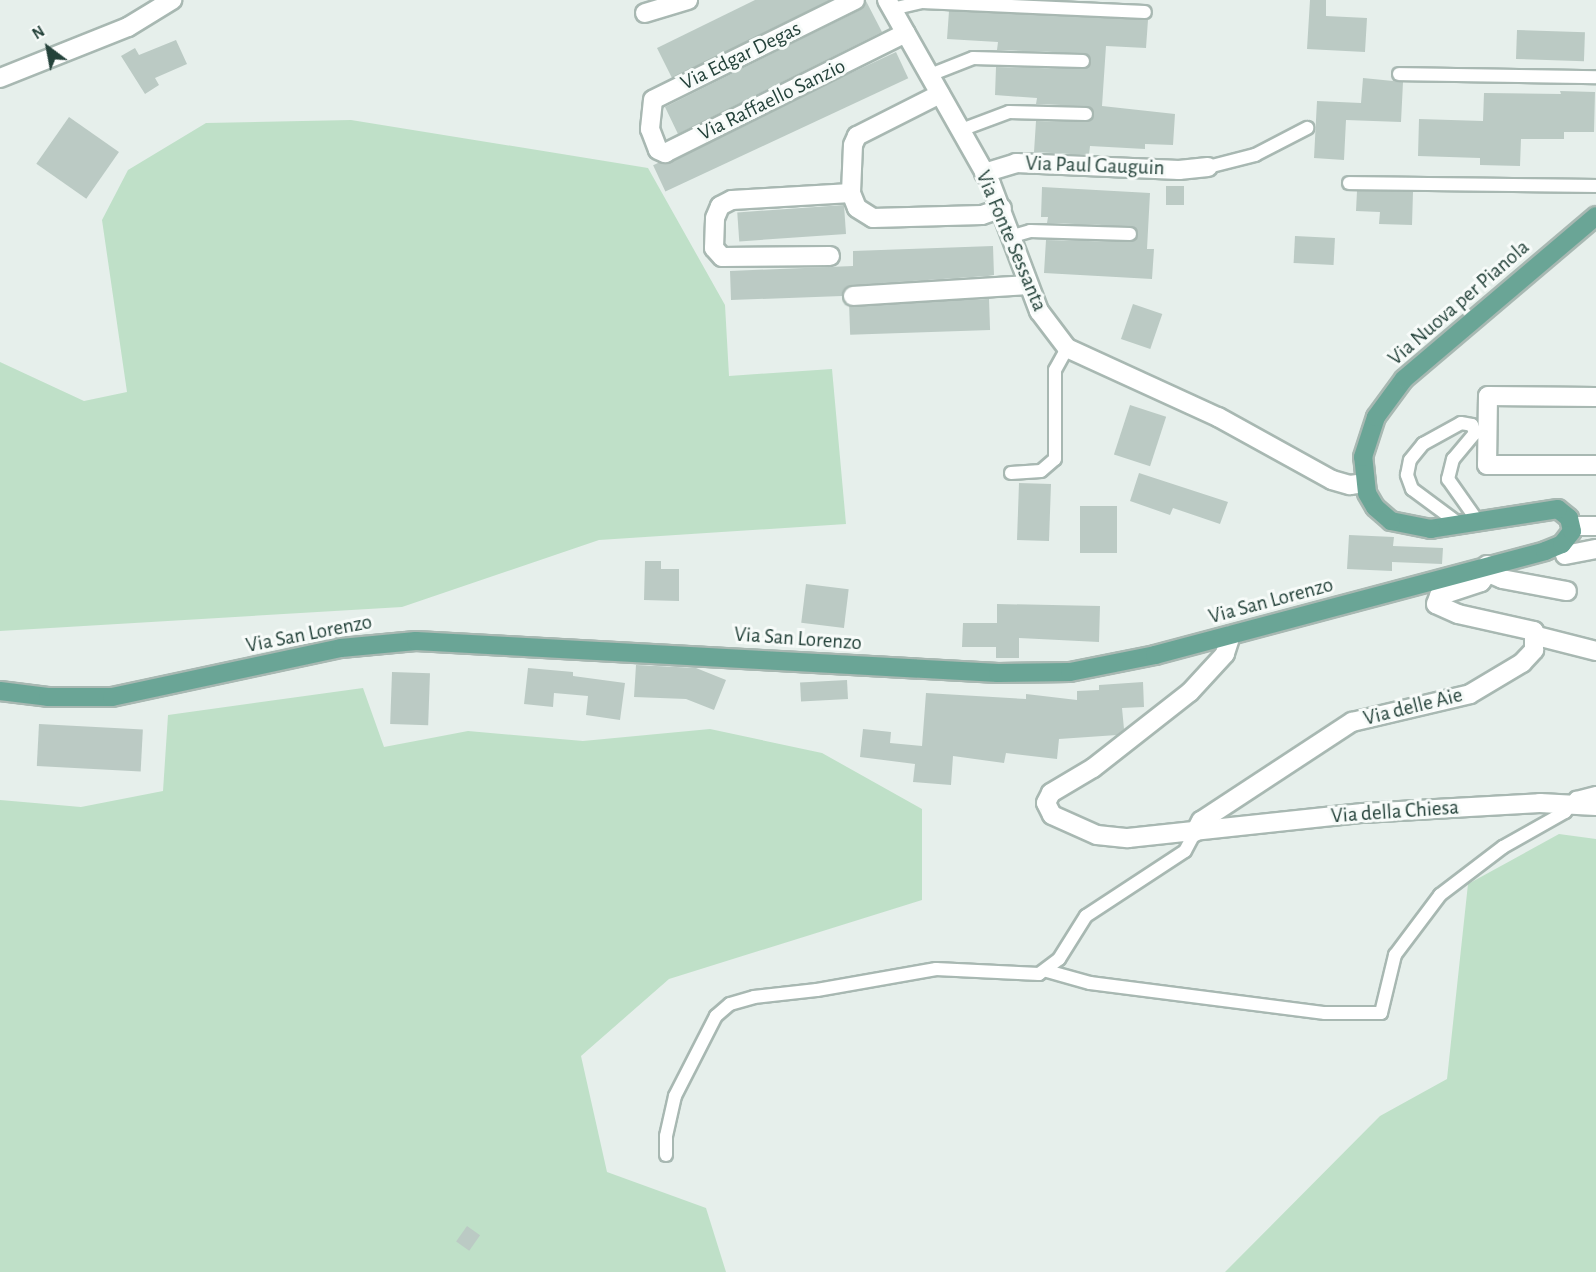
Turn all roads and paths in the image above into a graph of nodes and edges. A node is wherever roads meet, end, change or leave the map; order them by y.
1 (172, 0) edge
2 (688, 0) edge
3 (855, 0) edge
4 (890, 5) edge
5 (1145, 12) dead end
6 (645, 13) dead end
7 (906, 33) junction
8 (1083, 61) dead end
9 (1399, 74) dead end
10 (930, 75) junction
11 (1596, 76) edge
12 (0, 78) edge
13 (940, 94) junction
14 (1086, 114) dead end
15 (1307, 128) dead end
16 (650, 129) joint
17 (961, 130) junction
18 (1208, 167) joint
19 (984, 172) junction
20 (1349, 183) dead end
21 (1596, 186) edge
22 (851, 193) junction
23 (1002, 208) junction
24 (1596, 216) edge
25 (1130, 234) dead end
26 (1012, 236) junction
27 (830, 256) dead end
28 (1028, 285) junction
29 (853, 296) dead end
30 (1067, 348) junction
31 (1596, 397) edge
32 (1481, 434) junction
33 (1596, 465) edge
34 (1011, 472) dead end
35 (1364, 483) junction
36 (1471, 525) junction
37 (1572, 526) junction
38 (1596, 526) edge
39 (1596, 549) edge
40 (1565, 555) dead end
41 (1488, 568) junction
42 (1567, 591) dead end
43 (1231, 635) junction
44 (1537, 636) junction
45 (1596, 651) edge
46 (0, 691) edge
47 (1596, 793) edge
48 (1572, 804) junction
49 (1596, 806) edge
50 (1195, 832) junction
51 (1047, 971) junction
52 (666, 1155) dead end

1 - 12 street
2 - 6 street
3 - 16 street, Via Edgar Degas
4 - 5 lane
4 - 7 street, Via Fonte Sessanta
7 - 10 street, Via Fonte Sessanta
7 - 16 street, Via Raffaello Sanzio
8 - 10 lane
9 - 11 lane
10 - 13 street, Via Fonte Sessanta
13 - 17 street, Via Fonte Sessanta
13 - 22 street
14 - 17 lane
15 - 18 lane
17 - 19 street, Via Fonte Sessanta
18 - 19 street, Via Paul Gauguin
19 - 23 street, Via Fonte Sessanta
20 - 21 lane
22 - 23 street
22 - 27 street
23 - 26 street, Via Fonte Sessanta
24 - 35 main road, Via Nuova per Pianola
25 - 26 lane
26 - 28 street, Via Fonte Sessanta
28 - 29 street
28 - 30 street, Via Fonte Sessanta
30 - 34 lane
30 - 35 street, Via Fonte Sessanta
31 - 32 street
32 - 33 street
32 - 36 lane
32 - 36 lane
35 - 36 main road
36 - 37 main road
37 - 38 street
37 - 41 main road, Via San Lorenzo
39 - 40 street
41 - 42 street
41 - 43 main road, Via San Lorenzo
41 - 44 street
43 - 46 main road, Via San Lorenzo
43 - 50 street, Via della Chiesa
44 - 45 street
44 - 50 street, Via delle Aie
47 - 48 lane
48 - 49 street, Via della Chiesa
48 - 50 street, Via della Chiesa
48 - 51 lane
50 - 51 lane
51 - 52 lane

